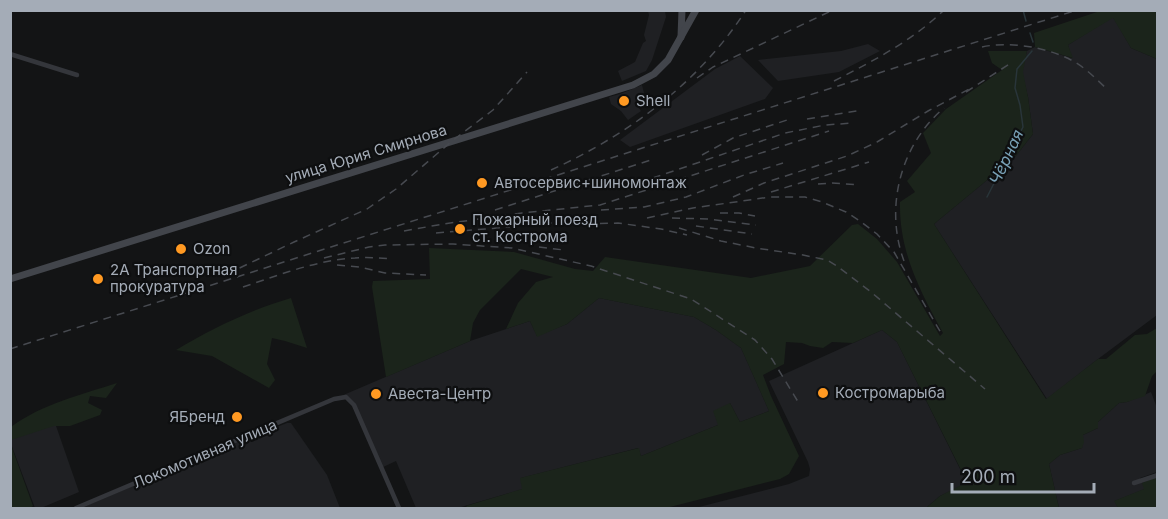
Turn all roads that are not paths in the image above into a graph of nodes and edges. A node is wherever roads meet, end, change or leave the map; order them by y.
1 (682, 10) edge
2 (696, 10) edge
3 (680, 40) junction
4 (10, 54) edge
5 (77, 75) dead end
6 (10, 279) edge
7 (1158, 475) edge
8 (1134, 483) dead end
9 (76, 508) edge
10 (399, 508) edge

1 - 3 main road
2 - 3 main road, улица Юрия Смирнова
3 - 6 main road, улица Юрия Смирнова
4 - 5 street
7 - 8 street
9 - 10 street, Локомотивная улица

